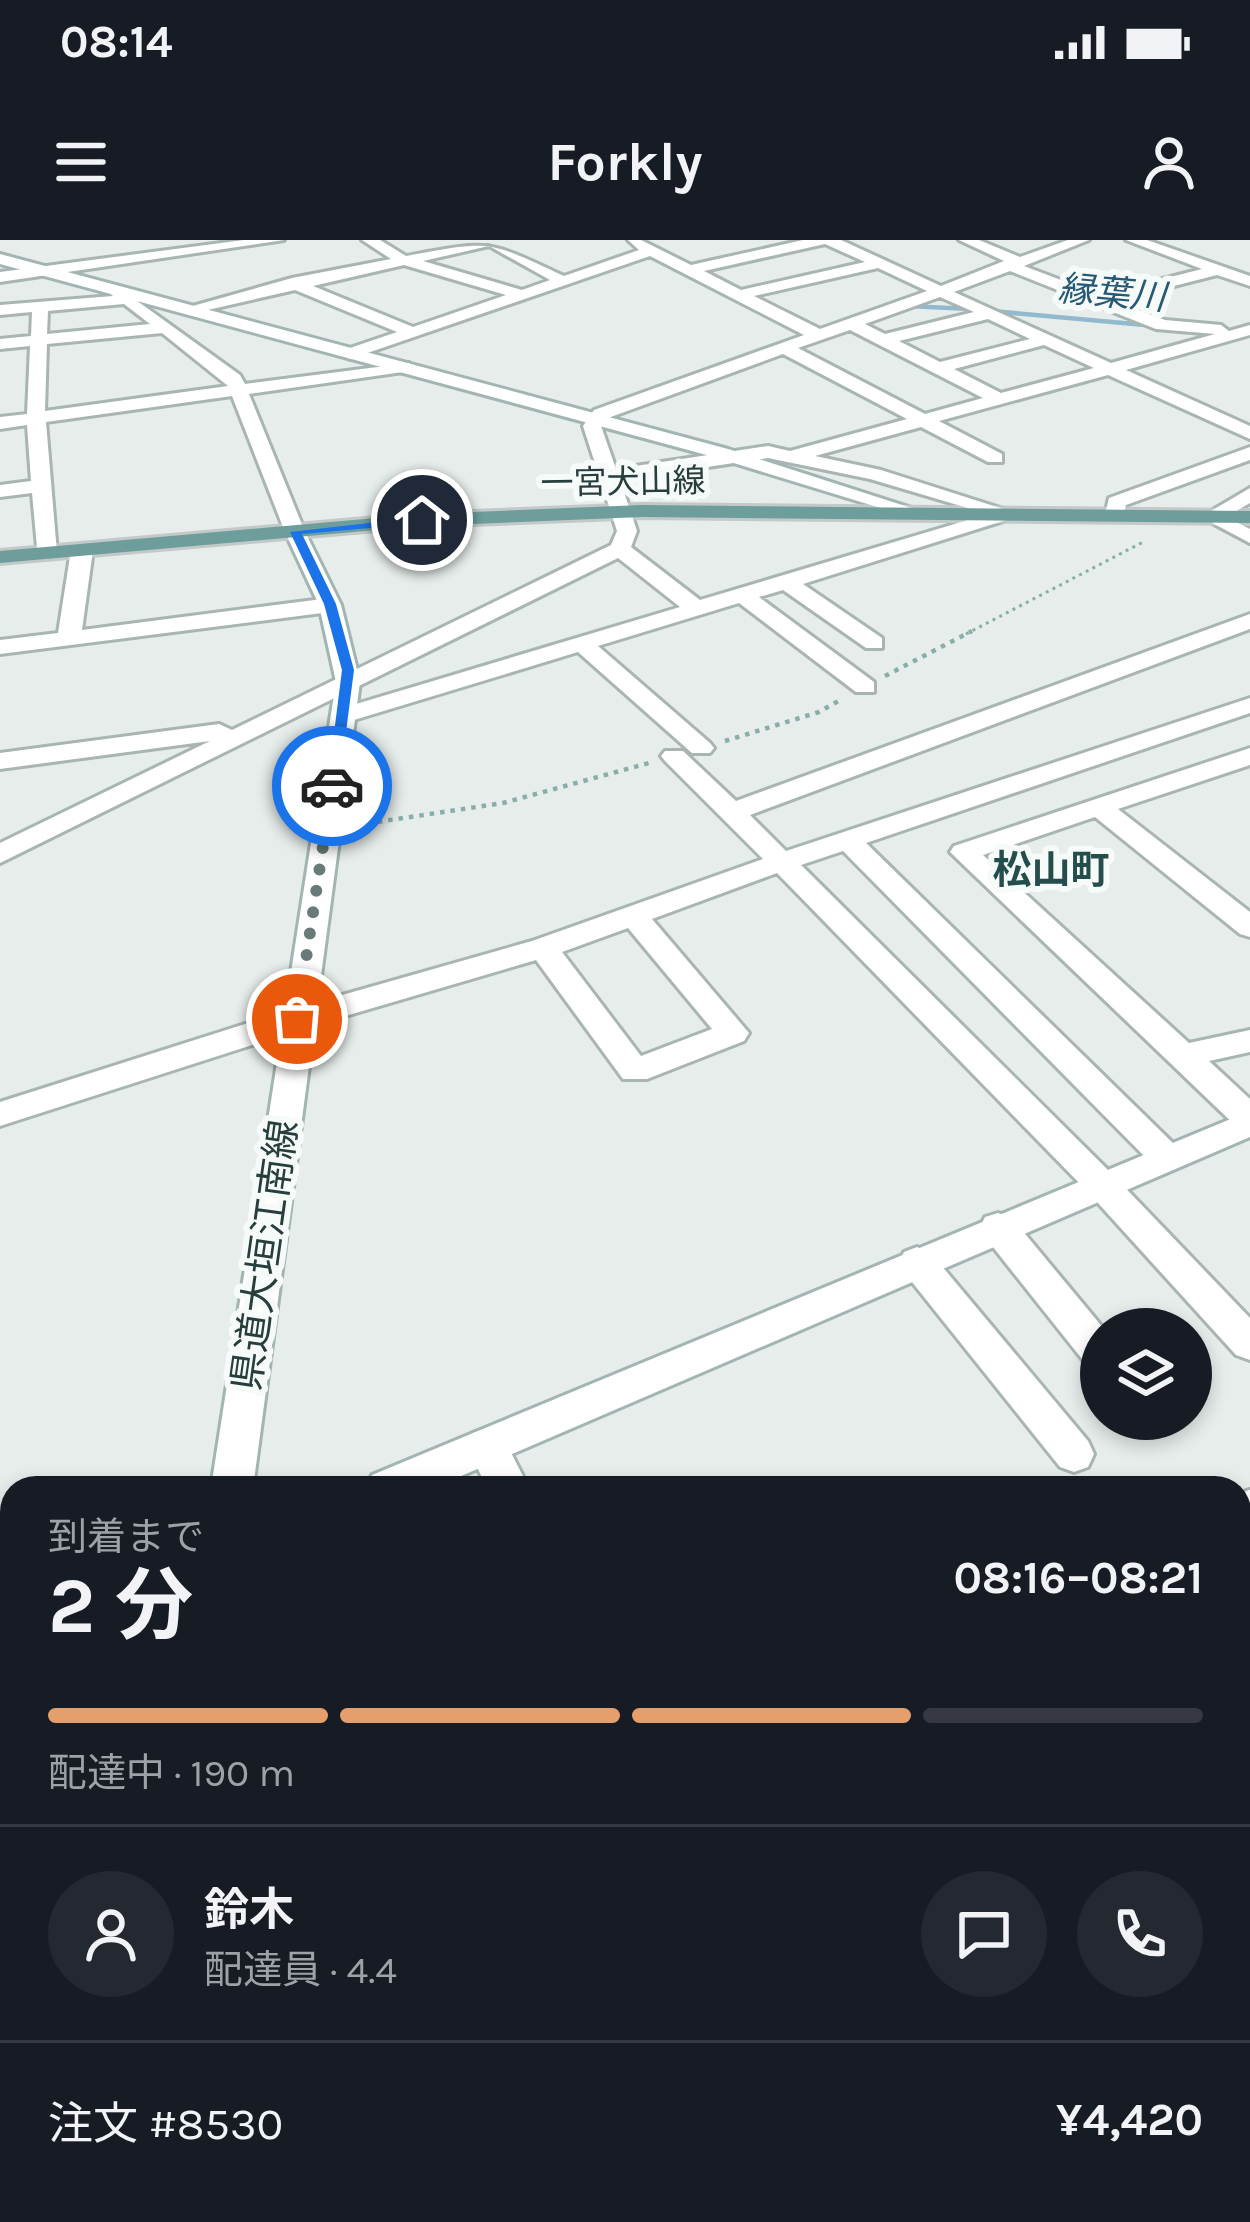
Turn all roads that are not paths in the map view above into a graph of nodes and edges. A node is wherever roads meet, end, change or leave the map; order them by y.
1 (277, 240) edge
2 (369, 240) edge
3 (494, 240) edge
4 (631, 240) edge
5 (826, 240) edge
6 (966, 240) edge
7 (1082, 240) edge
8 (1132, 240) edge
9 (224, 243) edge
10 (79, 247) dead end
11 (652, 251) junction
12 (0, 259) edge
13 (403, 260) junction
14 (101, 263) junction
15 (881, 263) junction
16 (1013, 264) junction
17 (262, 266) dead end
18 (688, 270) junction
19 (1219, 270) junction
20 (44, 271) junction
21 (279, 275) dead end
22 (0, 277) edge
23 (560, 280) junction
24 (1250, 281) edge
25 (296, 285) junction
26 (941, 290) junction
27 (519, 294) junction
28 (118, 295) junction
29 (739, 296) junction
30 (1100, 300) junction
31 (40, 306) junction
32 (190, 309) junction
33 (0, 310) edge
34 (991, 313) junction
35 (850, 323) junction
36 (162, 328) junction
37 (410, 332) junction
38 (1245, 334) edge
39 (818, 335) junction
40 (1048, 339) junction
41 (38, 340) junction
42 (883, 340) junction
43 (0, 344) edge
44 (783, 347) junction
45 (350, 354) junction
46 (403, 368) junction
47 (938, 368) junction
48 (1112, 368) junction
49 (237, 391) junction
50 (997, 398) junction
51 (36, 418) junction
52 (595, 419) junction
53 (922, 419) junction
54 (0, 423) edge
55 (1250, 433) edge
56 (1250, 453) edge
57 (727, 455) junction
58 (797, 455) junction
59 (994, 458) dead end
60 (609, 476) junction
61 (44, 486) junction
62 (0, 491) edge
63 (1250, 494) edge
64 (622, 512) junction
65 (916, 513) junction
66 (1009, 515) junction
67 (1115, 515) junction
68 (1201, 517) junction
69 (1250, 518) edge
70 (295, 532) junction
71 (1250, 537) edge
72 (620, 549) junction
73 (82, 550) junction
74 (46, 553) junction
75 (0, 556) edge
76 (786, 581) junction
77 (742, 595) junction
78 (330, 604) junction
79 (696, 608) junction
80 (1250, 621) edge
81 (70, 638) junction
82 (581, 643) junction
83 (874, 643) dead end
84 (0, 647) edge
85 (865, 687) road end
86 (347, 689) junction
87 (1250, 705) edge
88 (218, 740) junction
89 (701, 748) road end
90 (674, 757) road end
91 (0, 761) edge
92 (1244, 764) edge
93 (1099, 807) junction
94 (77, 809) junction
95 (732, 812) junction
96 (848, 839) junction
97 (0, 841) edge
98 (0, 854) edge
99 (784, 861) junction
100 (634, 916) junction
101 (1250, 927) edge
102 (543, 948) junction
103 (297, 1019) junction
104 (1250, 1041) edge
105 (1182, 1056) junction
106 (0, 1114) edge
107 (1250, 1121) edge
108 (1166, 1156) junction
109 (1100, 1183) junction
110 (998, 1227) junction
111 (916, 1262) junction
112 (1080, 1327) edge
113 (1250, 1344) edge
114 (487, 1446) junction
115 (1074, 1454) dead end
116 (234, 1476) edge
117 (416, 1476) edge
118 (502, 1476) edge

1 - 9 street
2 - 13 street
3 - 13 street
3 - 23 street
4 - 11 street
5 - 15 street
5 - 18 street
6 - 16 street
7 - 16 street
8 - 19 street
9 - 14 street
9 - 17 street
10 - 14 street
11 - 18 street
11 - 23 street
12 - 20 street
13 - 25 street
13 - 27 street
14 - 20 street
15 - 26 street
15 - 29 street
16 - 26 street
16 - 30 street
18 - 29 street
19 - 24 street
19 - 30 street
20 - 22 street
20 - 28 street
21 - 25 street
23 - 27 street
25 - 32 street
25 - 37 street
26 - 34 street
26 - 35 street
27 - 37 street
28 - 31 street
28 - 32 street
28 - 36 street
29 - 39 street
30 - 38 street
31 - 33 street
31 - 41 street
32 - 45 street
34 - 40 street
34 - 42 street
35 - 39 street
35 - 42 street
36 - 41 street
36 - 49 street
37 - 45 street
38 - 48 street
39 - 44 street
40 - 47 street
40 - 48 street
41 - 43 street
41 - 51 street
42 - 47 street
44 - 52 street
44 - 53 street
45 - 46 street
46 - 49 street
46 - 52 street
47 - 50 street
48 - 50 street
48 - 55 street
49 - 51 street
49 - 70 street, 県道大垣江南線
50 - 53 street
51 - 54 street
51 - 61 street
52 - 57 street
52 - 60 street
53 - 58 street
53 - 59 street
56 - 67 street
57 - 58 street
57 - 60 street
57 - 65 street
58 - 66 street
60 - 64 street
61 - 62 street
61 - 74 street
63 - 68 street
64 - 65 main road, 一宮犬山線
64 - 70 main road, 一宮犬山線
64 - 72 street
65 - 66 main road, 一宮犬山線
66 - 67 main road, 一宮犬山線
66 - 76 street
67 - 68 main road, 一宮犬山線
68 - 69 main road, 一宮犬山線
68 - 71 street
70 - 73 main road, 一宮犬山線
70 - 78 street, 県道大垣江南線
72 - 79 street
72 - 86 street
73 - 74 main road, 一宮犬山線
73 - 81 street
74 - 75 main road, 一宮犬山線
76 - 77 street
76 - 83 street
77 - 79 street
77 - 85 street
78 - 81 street
78 - 86 street, 県道大垣江南線
79 - 82 street
80 - 95 street
81 - 84 street
82 - 86 street
82 - 89 street
86 - 88 street
86 - 103 street, 県道大垣江南線
87 - 96 street
88 - 91 street
88 - 94 street
90 - 95 street
92 - 93 street
93 - 101 street
93 - 105 street
94 - 97 street
94 - 98 street
95 - 99 street
96 - 99 street
96 - 108 street
99 - 100 street
99 - 109 street
100 - 102 street
100 - 102 street
102 - 103 street
103 - 106 street
103 - 116 street, 県道大垣江南線
104 - 105 street
105 - 107 street
107 - 108 street
108 - 109 street
109 - 110 street
109 - 113 street
110 - 111 street
110 - 112 street
111 - 114 street
111 - 115 street
114 - 117 street
114 - 118 street

